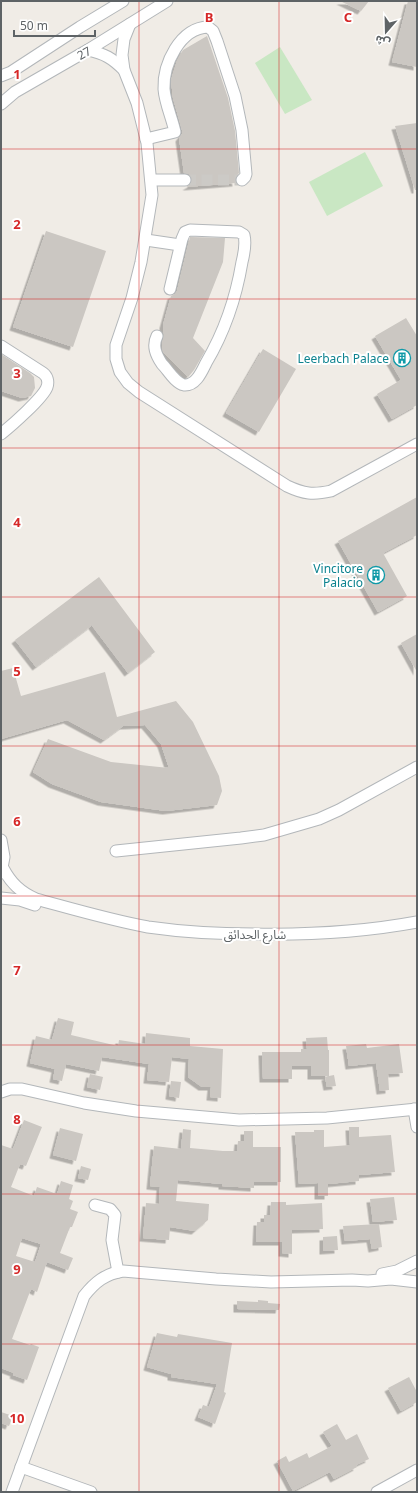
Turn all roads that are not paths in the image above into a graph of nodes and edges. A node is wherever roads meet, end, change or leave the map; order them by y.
1 (123, 1) edge
2 (167, 1) edge
3 (130, 24) junction
4 (88, 50) junction
5 (124, 70) junction
6 (1, 76) edge
7 (1, 104) edge
8 (146, 139) junction
9 (151, 180) junction
10 (185, 180) tunnel mouth
11 (242, 180) dead end
12 (146, 240) junction
13 (180, 245) junction
14 (170, 289) dead end
15 (156, 336) dead end
16 (1, 346) edge
17 (1, 434) edge
18 (417, 444) edge
19 (417, 767) edge
20 (1, 840) edge
21 (116, 851) dead end
22 (2, 871) edge
23 (1, 898) edge
24 (94, 915) junction
25 (417, 922) edge
26 (1, 1092) edge
27 (416, 1109) edge
28 (417, 1127) edge
29 (95, 1204) dead end
30 (417, 1261) edge
31 (118, 1272) junction
32 (352, 1280) junction
33 (417, 1282) edge
34 (22, 1467) junction
35 (417, 1470) edge
36 (12, 1492) edge
37 (91, 1492) edge
38 (377, 1492) edge

1 - 6 street, 27
2 - 3 street, 27
3 - 4 street, 27
3 - 5 street
4 - 5 street
4 - 7 street, 27
5 - 8 street
8 - 9 street
8 - 11 street
9 - 10 street
9 - 12 street
12 - 13 street
12 - 18 street
13 - 14 street
13 - 15 street
16 - 17 street
19 - 21 street
20 - 22 street
22 - 24 street
23 - 24 street
24 - 25 street, شارع الحدائق
26 - 27 street
27 - 28 street
29 - 31 street
30 - 32 street
31 - 32 street
31 - 34 street
32 - 33 street
34 - 36 street
34 - 37 street
35 - 38 street

